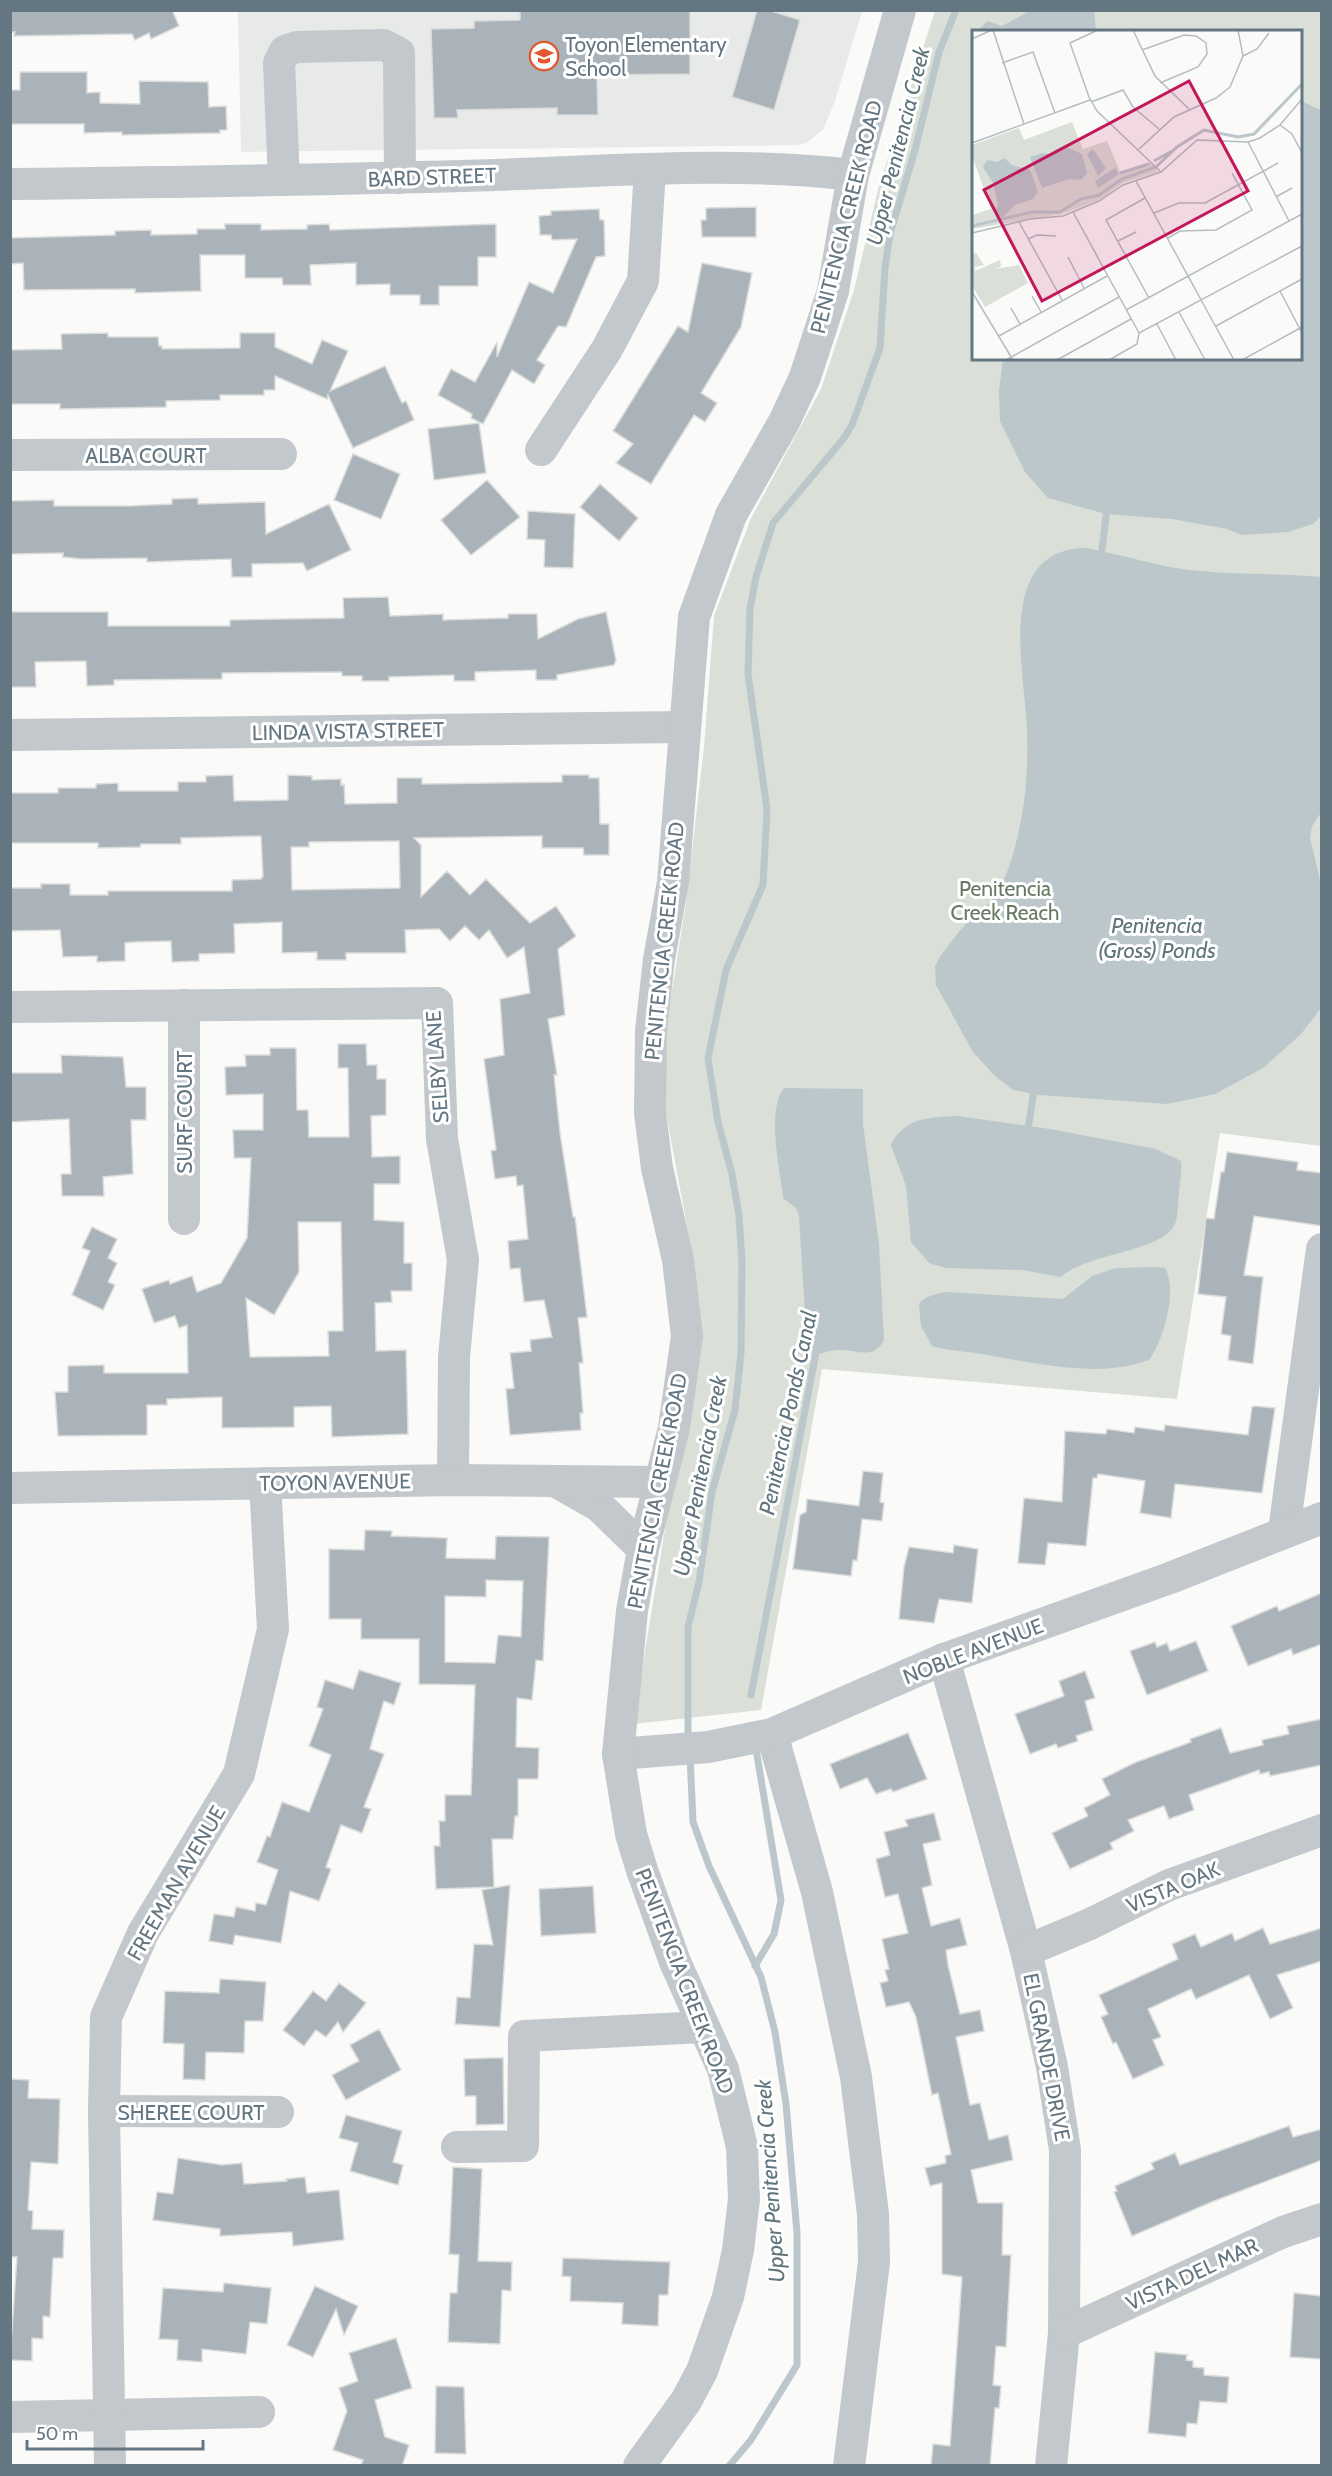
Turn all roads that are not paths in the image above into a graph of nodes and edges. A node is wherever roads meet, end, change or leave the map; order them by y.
1 (900, 10) edge
2 (650, 170) junction
3 (853, 175) junction
4 (400, 177) junction
5 (284, 180) junction
6 (10, 184) edge
7 (541, 450) dead end
8 (281, 454) dead end
9 (10, 455) edge
10 (685, 727) junction
11 (10, 735) edge
12 (184, 1005) junction
13 (10, 1006) edge
14 (184, 1220) dead end
15 (1322, 1249) edge
16 (552, 1479) junction
17 (453, 1480) junction
18 (660, 1482) junction
19 (265, 1483) junction
20 (10, 1488) edge
21 (1322, 1518) edge
22 (1284, 1531) junction
23 (643, 1549) junction
24 (944, 1659) junction
25 (772, 1734) junction
26 (618, 1754) junction
27 (1322, 1830) edge
28 (1026, 1951) junction
29 (704, 2027) junction
30 (104, 2111) junction
31 (278, 2112) dead end
32 (457, 2147) dead end
33 (1322, 2219) edge
34 (1064, 2333) junction
35 (259, 2412) dead end
36 (109, 2414) junction
37 (10, 2417) edge
38 (110, 2466) edge
39 (639, 2466) edge
40 (849, 2466) edge
41 (1051, 2466) edge

1 - 3 street, PENITENCIA CREEK ROAD
2 - 3 street, BARD STREET
2 - 4 street, BARD STREET
2 - 7 street
3 - 10 street, PENITENCIA CREEK ROAD
4 - 5 street, BARD STREET
4 - 5 street
5 - 6 street, BARD STREET
8 - 9 street, ALBA COURT
10 - 11 street, LINDA VISTA STREET
10 - 18 street, PENITENCIA CREEK ROAD
12 - 13 street, SELBY LANE
12 - 14 street, SURF COURT
12 - 17 street, SELBY LANE
15 - 22 street
16 - 17 street, TOYON AVENUE
16 - 18 street, TOYON AVENUE
16 - 23 street
17 - 19 street, TOYON AVENUE
18 - 23 street, PENITENCIA CREEK ROAD
19 - 20 street, TOYON AVENUE
19 - 30 street, FREEMAN AVENUE
21 - 22 street, NOBLE AVENUE
22 - 24 street, NOBLE AVENUE
23 - 26 street, PENITENCIA CREEK ROAD
24 - 25 street, NOBLE AVENUE
24 - 28 street, EL GRANDE DRIVE
25 - 26 street, NOBLE AVENUE
25 - 40 street
26 - 29 street, PENITENCIA CREEK ROAD
27 - 28 street, VISTA OAK
28 - 34 street, EL GRANDE DRIVE
29 - 32 street
29 - 39 street, PENITENCIA CREEK ROAD
30 - 31 street, SHEREE COURT
30 - 36 street, FREEMAN AVENUE
33 - 34 street, VISTA DEL MAR
34 - 41 street, EL GRANDE DRIVE
35 - 36 street
36 - 37 street
36 - 38 street, FREEMAN AVENUE

